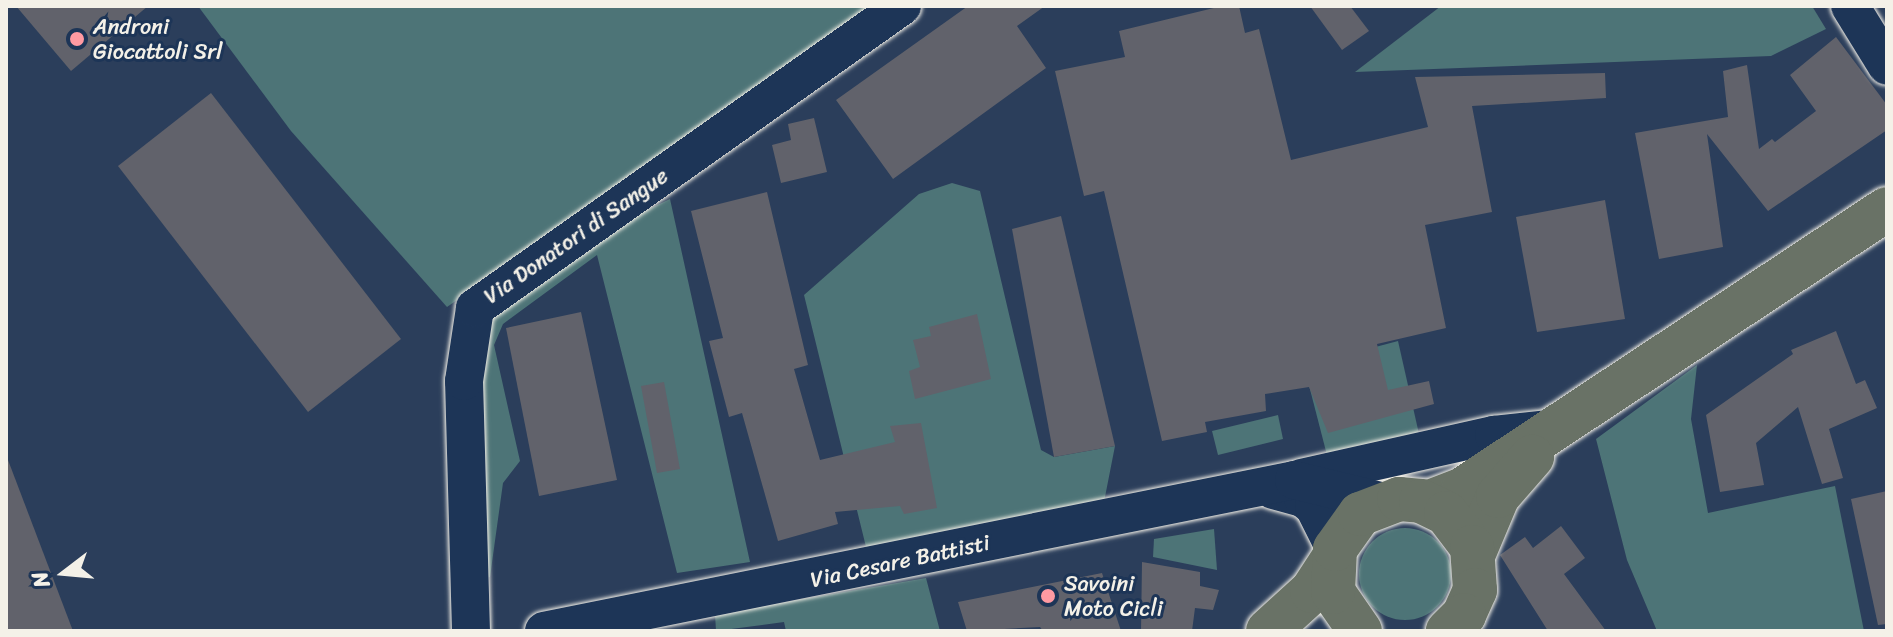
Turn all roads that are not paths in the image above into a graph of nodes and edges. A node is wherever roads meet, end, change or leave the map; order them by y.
1 (902, 6) edge
2 (1867, 25) edge
3 (1887, 66) edge
4 (1887, 209) edge
5 (1557, 428) junction
6 (1294, 480) junction
7 (1255, 488) junction
8 (1384, 502) junction
9 (1427, 503) junction
10 (1474, 553) junction
11 (1333, 555) junction
12 (1466, 622) edge
13 (1344, 630) edge
14 (471, 631) edge
15 (544, 631) edge
16 (1268, 631) edge

1 - 14 street, Via Donatori di Sangue
2 - 3 street
4 - 5 main road
5 - 6 street, Via Cesare Battisti
5 - 9 main road
5 - 10 main road
6 - 7 street, Via Cesare Battisti
6 - 8 street, Via Cesare Battisti
7 - 11 street, Via Cesare Battisti
7 - 15 street, Via Cesare Battisti
8 - 9 main road
8 - 11 main road
9 - 10 main road
10 - 12 main road
11 - 13 main road
11 - 16 main road

